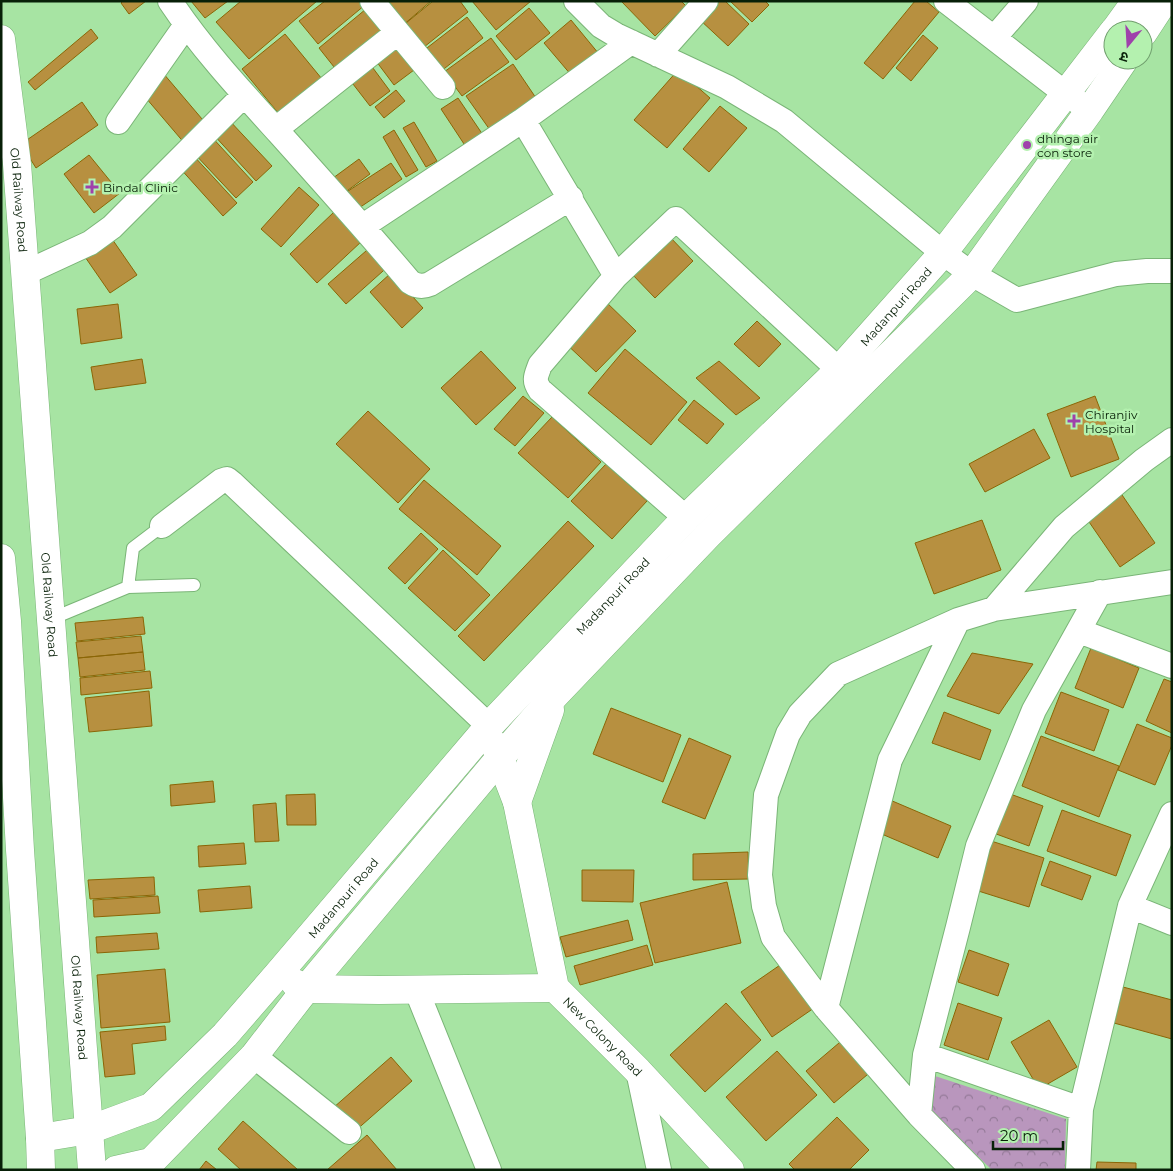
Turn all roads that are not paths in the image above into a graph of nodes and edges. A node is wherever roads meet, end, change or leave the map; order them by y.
1 (170, 1) edge
2 (372, 1) edge
3 (576, 1) edge
4 (706, 1) edge
5 (946, 1) edge
6 (1026, 1) edge
7 (1136, 1) edge
8 (1164, 1) edge
9 (1122, 20) edge
10 (1151, 20) edge
11 (186, 25) junction
12 (397, 33) junction
13 (994, 38) junction
14 (1, 39) edge
15 (631, 42) junction
16 (1103, 45) edge
17 (658, 54) junction
18 (1117, 70) edge
19 (443, 88) dead end
20 (1066, 94) junction
21 (244, 95) junction
22 (1090, 110) junction
23 (524, 120) junction
24 (118, 122) dead end
25 (276, 129) junction
26 (571, 198) junction
27 (363, 226) junction
28 (943, 253) junction
29 (1172, 271) edge
30 (25, 273) junction
31 (972, 274) junction
32 (616, 276) junction
33 (839, 370) junction
34 (1172, 440) edge
35 (686, 518) junction
36 (162, 526) joint
37 (1, 558) edge
38 (1172, 582) edge
39 (194, 585) dead end
40 (128, 587) junction
41 (1100, 592) junction
42 (994, 609) junction
43 (51, 619) junction
44 (958, 620) junction
45 (7, 621) junction
46 (1079, 631) junction
47 (1172, 666) edge
48 (555, 695) junction
49 (489, 726) junction
50 (499, 759) junction
51 (517, 802) junction
52 (1172, 814) edge
53 (1130, 906) junction
54 (1172, 923) edge
55 (278, 974) junction
56 (555, 988) junction
57 (306, 989) junction
58 (416, 989) junction
59 (826, 1008) junction
60 (925, 1055) junction
61 (254, 1056) junction
62 (638, 1071) junction
63 (1080, 1110) junction
64 (919, 1115) junction
65 (89, 1130) junction
66 (348, 1132) dead end
67 (40, 1138) junction
68 (41, 1170) edge
69 (92, 1170) edge
70 (116, 1170) edge
71 (489, 1170) edge
72 (659, 1170) edge
73 (730, 1170) edge
74 (972, 1170) edge
75 (1078, 1170) edge

1 - 11 street
2 - 12 street
3 - 15 street
4 - 17 street
5 - 13 street
6 - 13 street
7 - 9 street, Madanpuri Road
8 - 10 street
11 - 21 street
11 - 24 street
12 - 19 street
12 - 25 street
13 - 20 street
14 - 30 street, Old Railway Road
15 - 17 street
15 - 23 street
16 - 20 street, Madanpuri Road
17 - 28 street
18 - 22 street
20 - 22 street
20 - 28 street, Madanpuri Road
21 - 25 street
21 - 30 street
22 - 31 street
23 - 26 street
23 - 27 street
25 - 27 street
26 - 27 street
26 - 32 street
28 - 31 street
28 - 33 street, Madanpuri Road
29 - 31 street
30 - 43 street, Old Railway Road
31 - 48 street
32 - 33 street
32 - 35 street
33 - 35 street, Madanpuri Road
34 - 42 street
35 - 49 street, Madanpuri Road
36 - 40 lane
36 - 49 street
37 - 45 street
38 - 41 street
39 - 40 lane
40 - 43 lane
41 - 42 street
41 - 46 street
42 - 44 street
43 - 45 street
43 - 65 street, Old Railway Road
44 - 59 street
44 - 59 street
45 - 67 street
46 - 47 street
46 - 60 street
48 - 50 street
48 - 51 street
49 - 50 street, New Colony Road
49 - 55 street, Madanpuri Road
50 - 51 street, New Colony Road
50 - 57 street
51 - 56 street, New Colony Road
52 - 53 street
53 - 54 street
53 - 63 street
55 - 57 street
55 - 65 street, Madanpuri Road
56 - 58 street
56 - 62 street, New Colony Road
57 - 58 street
57 - 61 street
58 - 71 street
59 - 64 street
60 - 63 street
60 - 64 street
61 - 66 street
61 - 70 street
62 - 72 street
62 - 73 street, New Colony Road
63 - 75 street
64 - 74 street
65 - 67 street, Madanpuri Road
65 - 69 street, Old Railway Road
67 - 68 street

